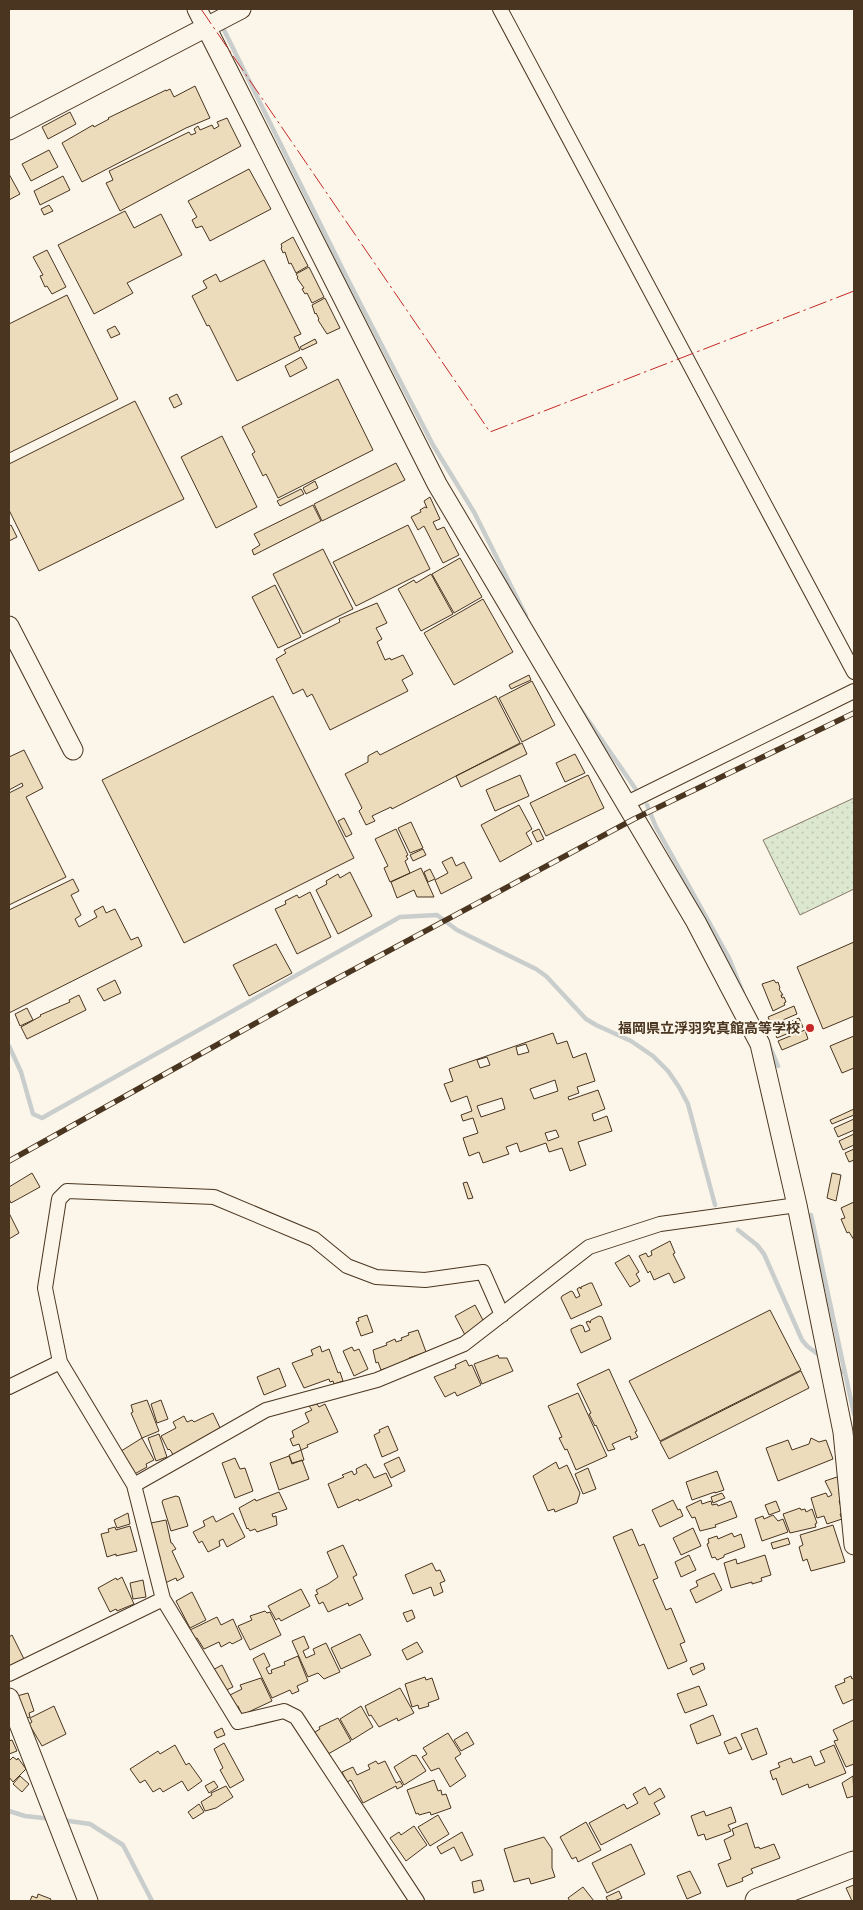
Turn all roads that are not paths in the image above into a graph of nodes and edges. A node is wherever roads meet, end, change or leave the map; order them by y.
1 (197, 9) edge
2 (241, 9) edge
3 (500, 9) edge
4 (207, 28) junction
5 (9, 130) edge
6 (9, 626) edge
7 (854, 672) edge
8 (854, 691) edge
9 (73, 750) dead end
10 (625, 804) junction
11 (797, 1205) junction
12 (502, 1315) junction
13 (60, 1362) junction
14 (9, 1387) edge
15 (134, 1484) junction
16 (854, 1545) edge
17 (164, 1599) junction
18 (9, 1674) edge
19 (9, 1698) edge
20 (854, 1864) edge
21 (88, 1901) edge
22 (417, 1901) edge
23 (758, 1901) edge

1 - 4 street
2 - 4 street
3 - 7 street
4 - 5 street
4 - 10 street
6 - 9 street
8 - 10 street
10 - 11 street
11 - 12 street
11 - 16 street
12 - 13 street
12 - 15 street
13 - 14 street
13 - 15 street
15 - 17 street
17 - 18 street
17 - 22 street
19 - 21 street
20 - 23 highway

